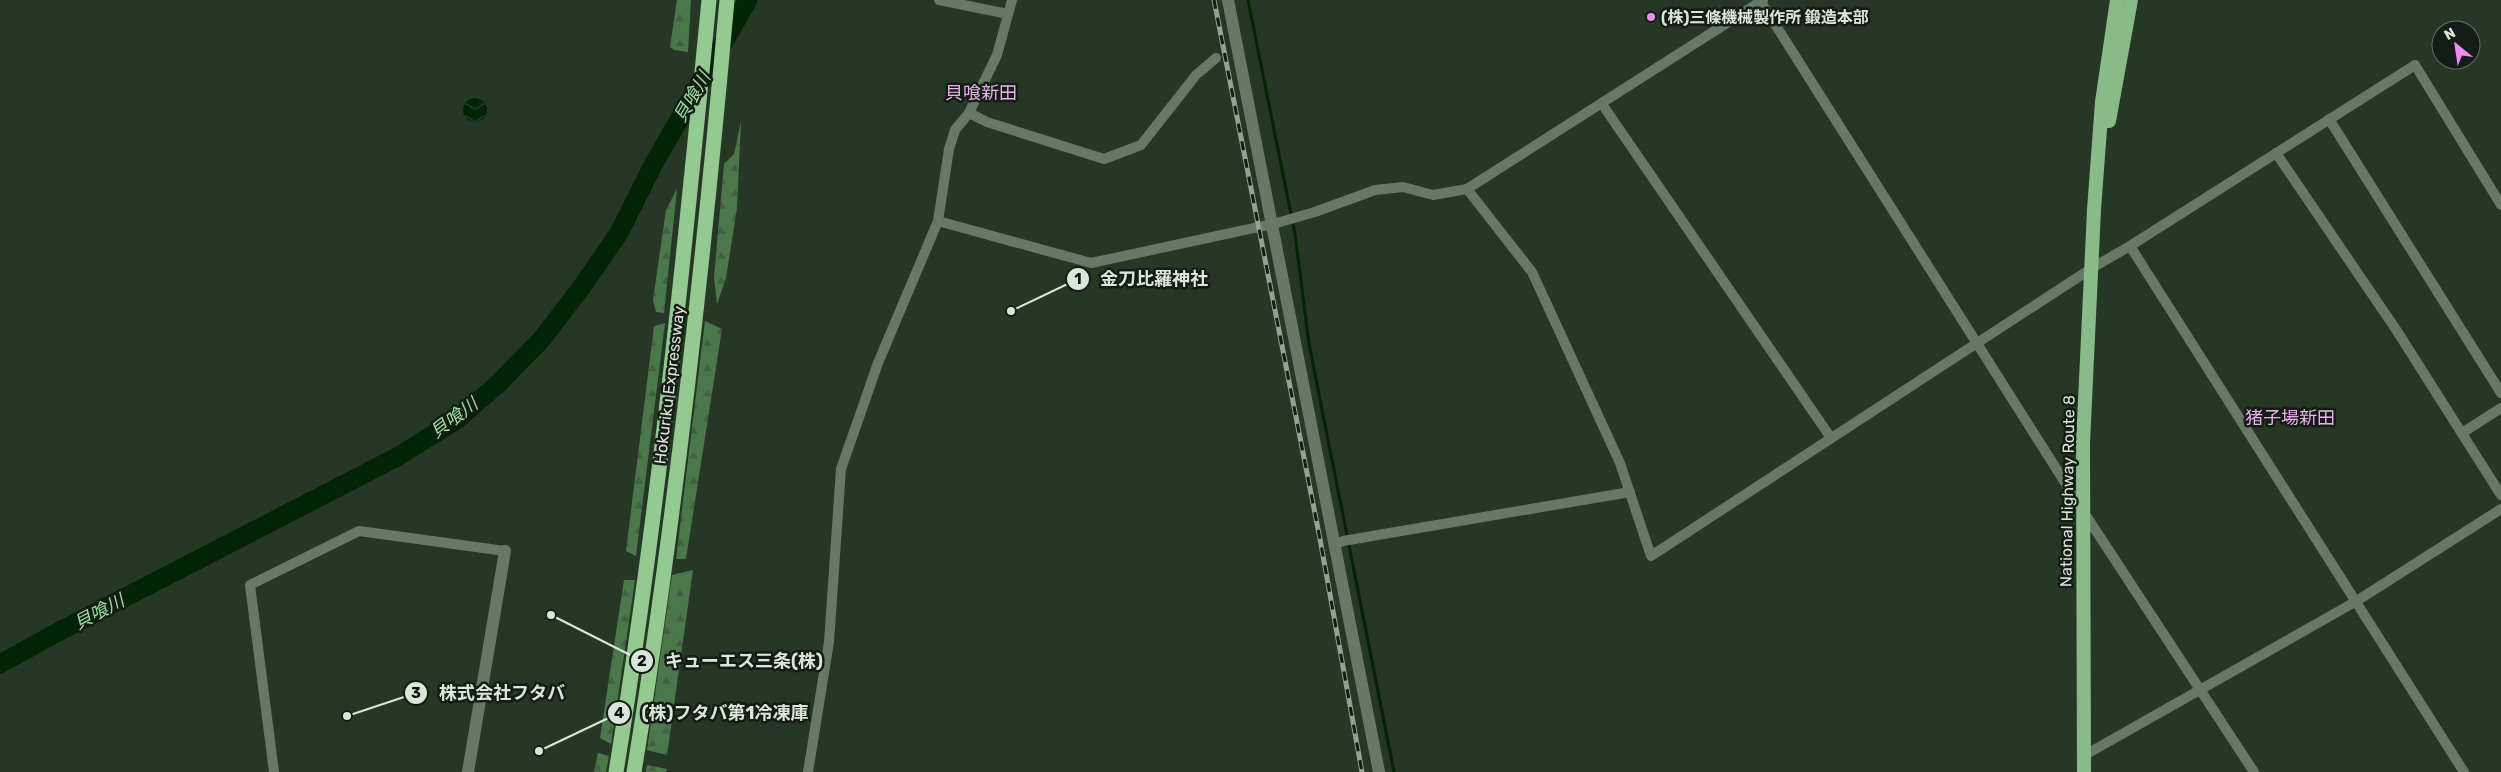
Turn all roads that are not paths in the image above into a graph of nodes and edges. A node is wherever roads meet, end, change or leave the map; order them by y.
1 (709, 0) edge
2 (727, 0) edge
3 (939, 0) edge
4 (1012, 0) edge
5 (1228, 0) edge
6 (2117, 0) edge
7 (2131, 0) edge
8 (1762, 1) edge
9 (1008, 14) junction
10 (1216, 58) dead end
11 (1602, 104) junction
12 (970, 113) junction
13 (2329, 120) junction
14 (2276, 153) junction
15 (1467, 189) junction
16 (2501, 205) edge
17 (2094, 210) junction
18 (938, 221) junction
19 (1273, 224) junction
20 (2130, 246) junction
21 (2092, 268) junction
22 (1977, 344) junction
23 (2501, 393) edge
24 (2501, 408) edge
25 (2462, 433) junction
26 (1831, 438) junction
27 (1630, 492) junction
28 (2501, 495) edge
29 (2501, 509) edge
30 (2083, 511) junction
31 (1339, 543) junction
32 (505, 552) joint
33 (2355, 602) junction
34 (2200, 687) junction
35 (2085, 754) junction
36 (274, 772) edge
37 (468, 772) edge
38 (616, 772) edge
39 (634, 772) edge
40 (808, 772) edge
41 (1379, 772) edge
42 (2084, 772) edge
43 (2254, 772) edge
44 (2464, 772) edge

1 - 38 highway, Hokuriku Expressway
2 - 39 highway, Hokuriku Expressway
3 - 9 street
4 - 9 street
5 - 19 street
6 - 17 highway, National Highway Route 8
7 - 17 highway, National Highway Route 8
8 - 11 street
8 - 22 street
9 - 12 street
10 - 12 street
11 - 15 street
11 - 26 street
12 - 18 street
13 - 14 street
13 - 16 street
13 - 23 street
14 - 20 street
14 - 25 street
15 - 19 street
15 - 27 street
17 - 21 highway, National Highway Route 8
18 - 19 street
18 - 40 street
19 - 31 street
20 - 21 street
20 - 33 street
21 - 22 street
21 - 30 highway, National Highway Route 8
22 - 26 street
22 - 30 street
24 - 25 street
25 - 28 street
26 - 27 street
27 - 31 street
29 - 33 street
30 - 34 street
30 - 35 highway, National Highway Route 8
31 - 41 street
32 - 36 street
32 - 37 street
33 - 34 street
33 - 44 street
34 - 35 street
34 - 43 street
35 - 42 highway, National Highway Route 8

